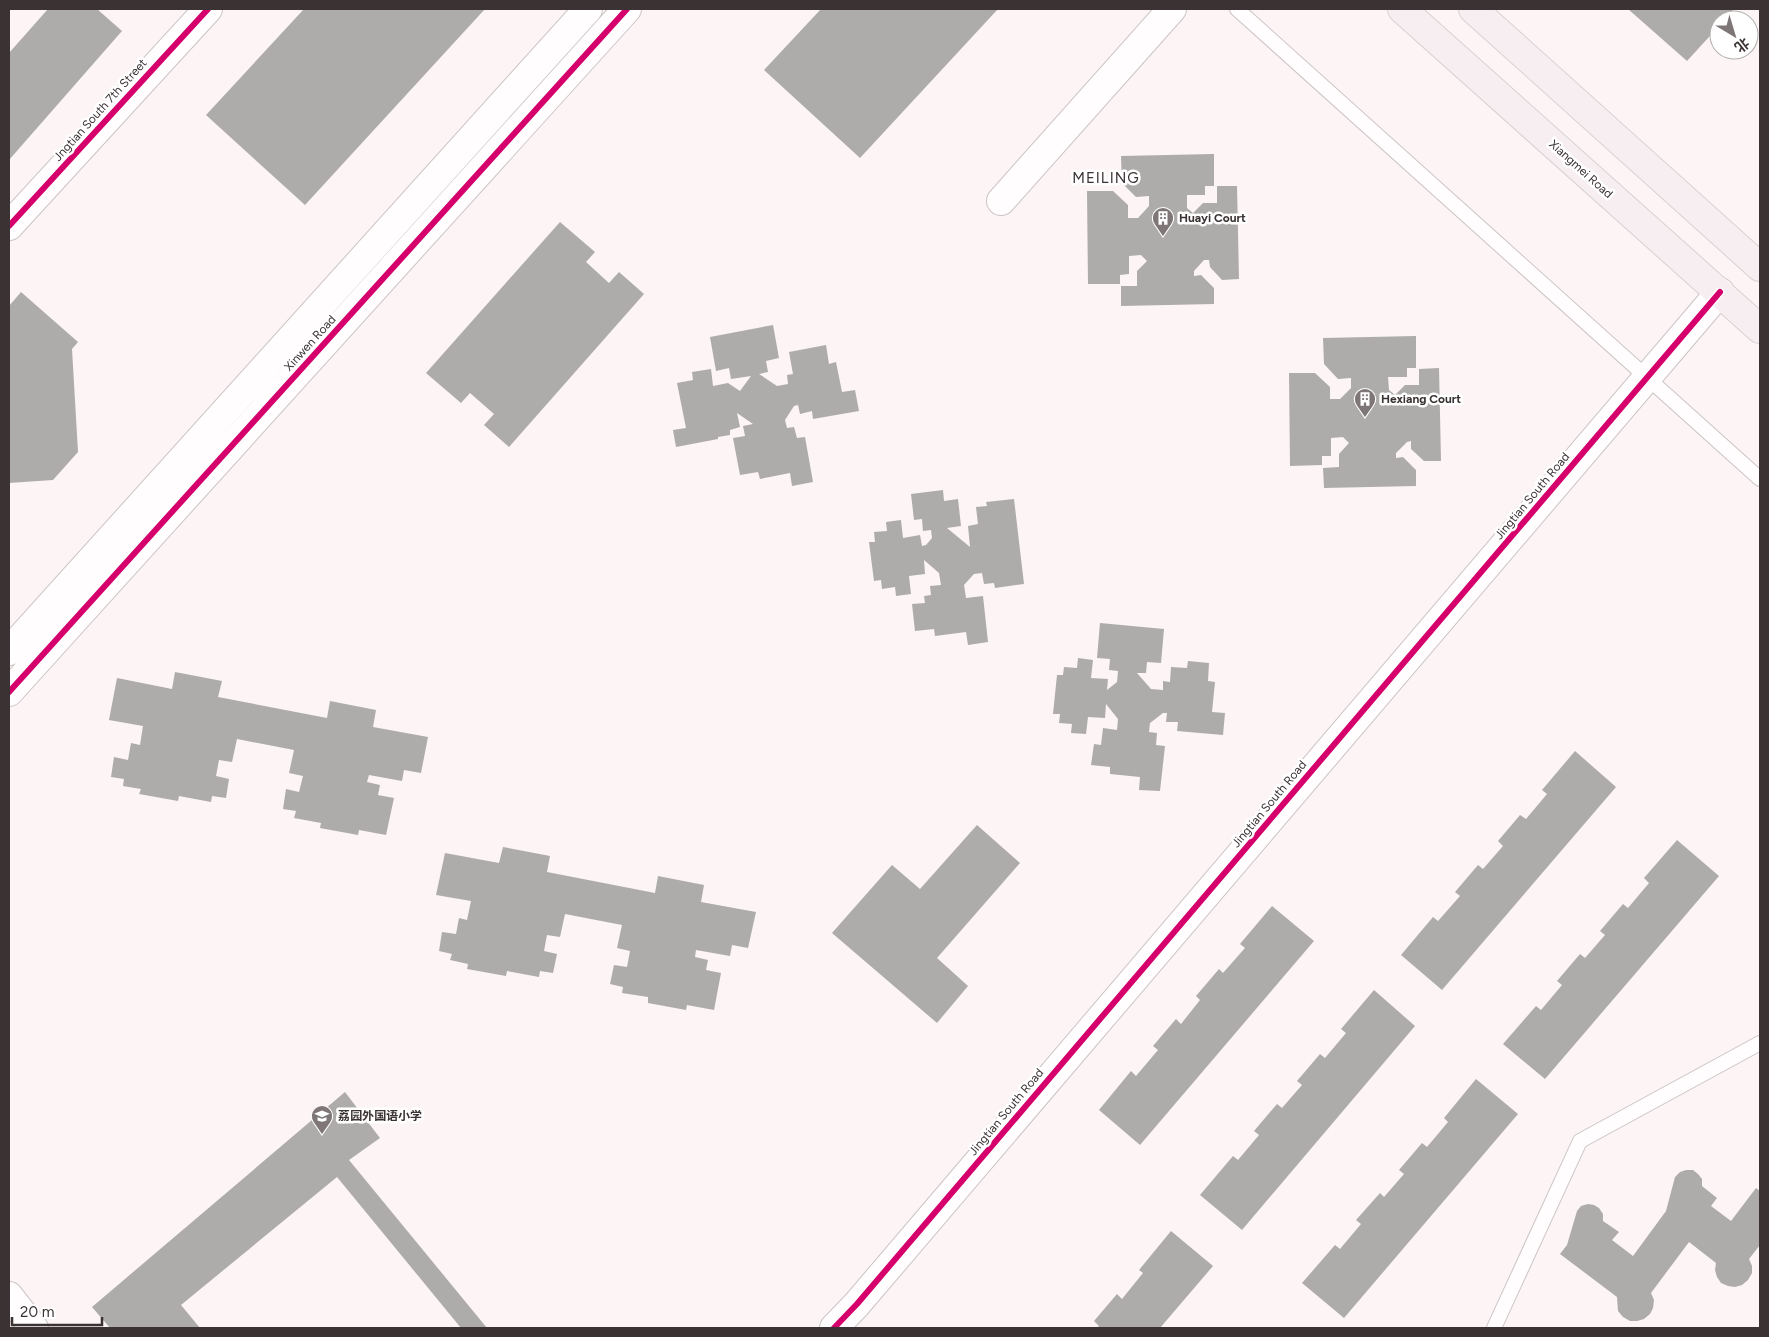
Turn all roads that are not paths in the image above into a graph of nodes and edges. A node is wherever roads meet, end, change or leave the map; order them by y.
1 (208, 9) edge
2 (588, 9) edge
3 (627, 9) edge
4 (1172, 9) edge
5 (1237, 9) edge
6 (1402, 9) edge
7 (1473, 9) edge
8 (1001, 201) dead end
9 (9, 226) edge
10 (1758, 261) edge
11 (1720, 292) junction
12 (1760, 328) edge
13 (1647, 377) junction
14 (1760, 479) edge
15 (9, 651) edge
16 (13, 679) edge
17 (1760, 1043) edge
18 (9, 1296) edge
19 (34, 1328) edge
20 (834, 1328) edge
21 (1494, 1328) edge

1 - 9 street, Jngtian South 7th Street
2 - 15 street, Xinwen Road
3 - 16 street, Xinwen Road
4 - 8 street
5 - 13 lane
6 - 11 main road, Xiangmei Road
7 - 10 main road
11 - 12 main road, Xiangmei Road
11 - 13 street, Jingtian South Road
13 - 14 lane
13 - 20 street, Jingtian South Road
17 - 21 lane
18 - 19 street

